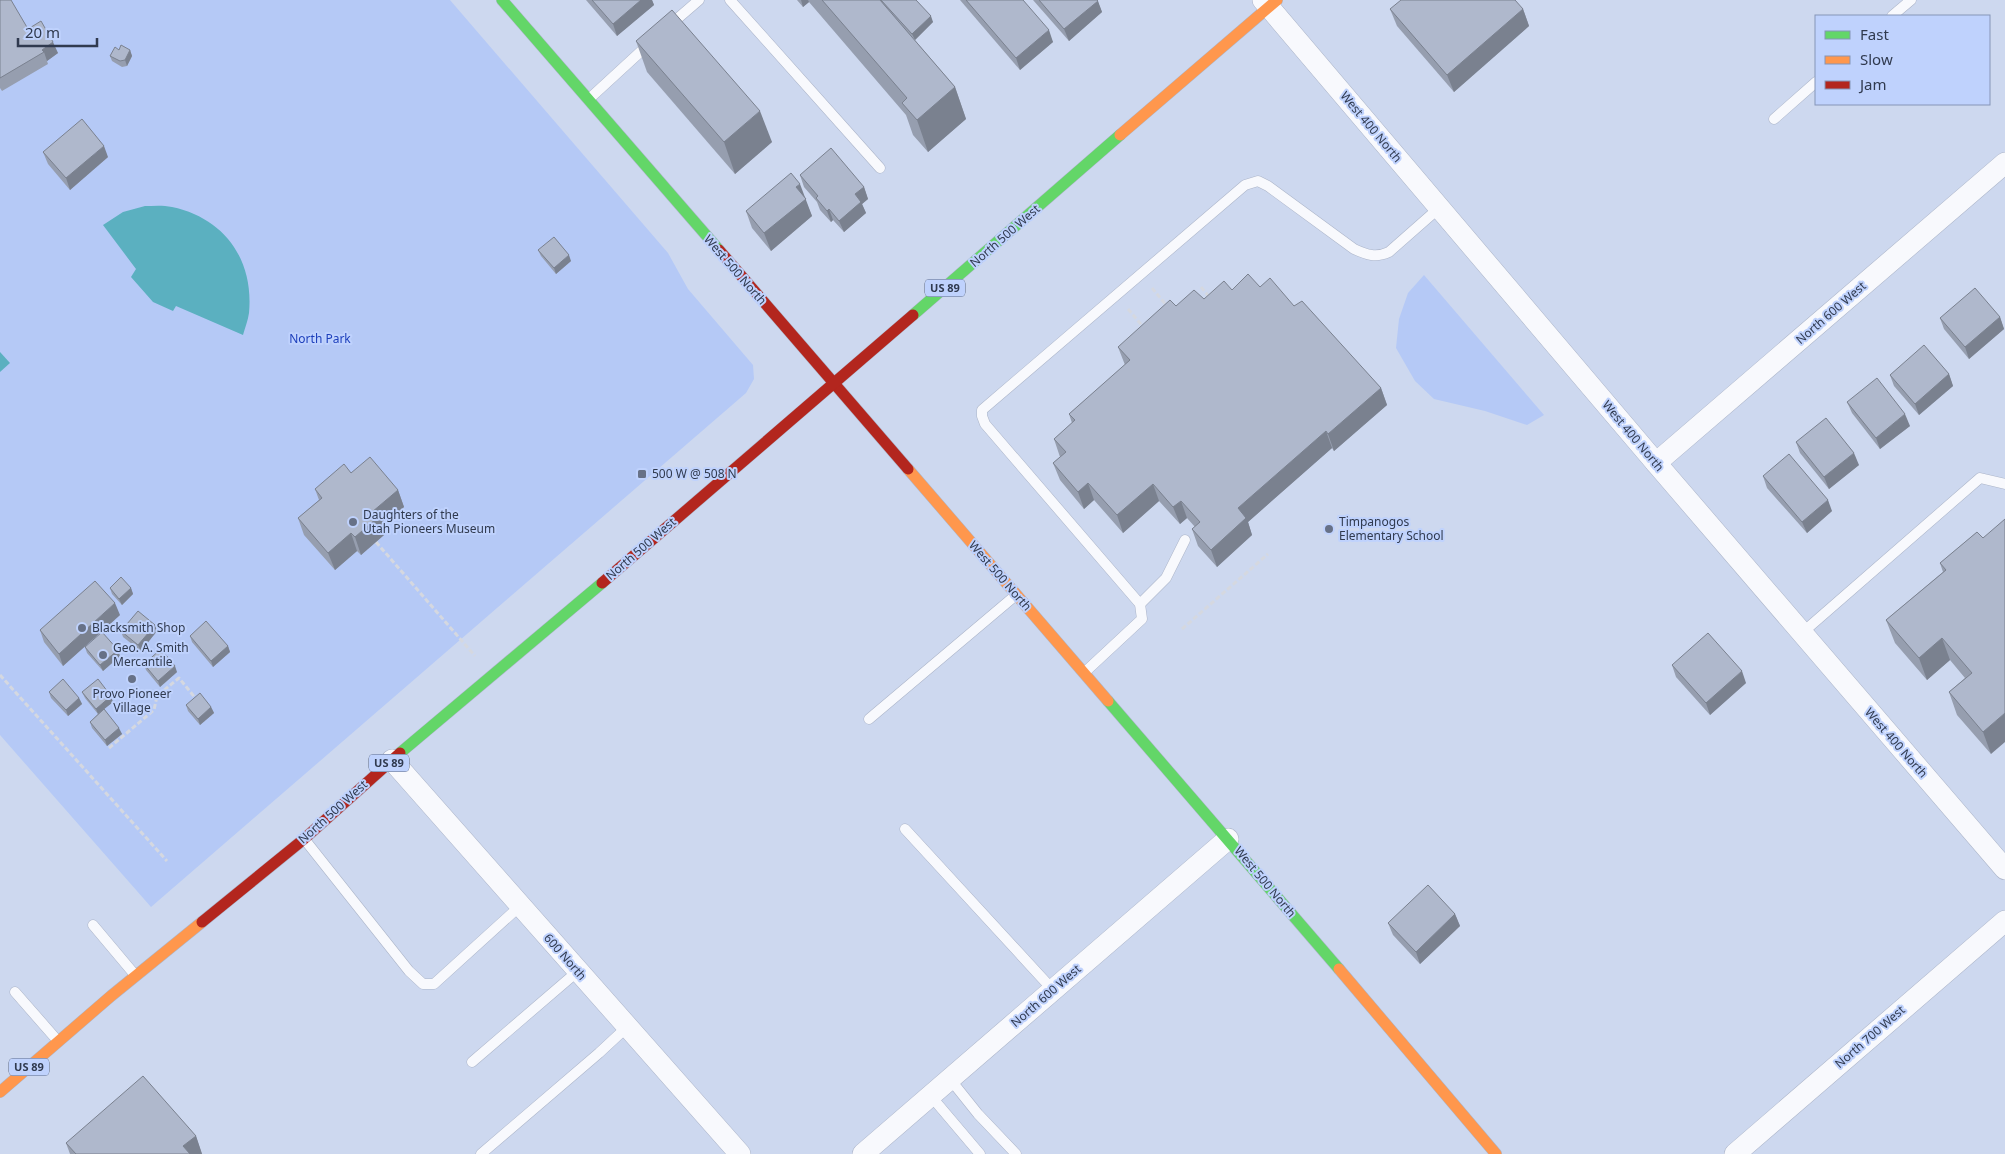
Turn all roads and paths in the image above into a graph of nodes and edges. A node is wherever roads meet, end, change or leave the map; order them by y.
1 (502, 0) edge
2 (699, 0) edge
3 (730, 0) edge
4 (1911, 0) edge
5 (1270, 2) edge
6 (1893, 15) edge
7 (1815, 83) edge
8 (588, 100) junction
9 (1774, 119) dead end
10 (2005, 163) edge
11 (880, 168) dead end
12 (1439, 208) junction
13 (1140, 274) junction
14 (1202, 287) dead end
15 (1116, 295) junction
16 (1213, 302) edge
17 (1172, 313) edge
18 (1148, 333) edge
19 (834, 384) junction
20 (1656, 463) junction
21 (2005, 484) edge
22 (1185, 540) dead end
23 (376, 542) dead end
24 (1268, 554) dead end
25 (1017, 595) junction
26 (1140, 604) junction
27 (1182, 629) dead end
28 (1802, 633) junction
29 (1084, 672) junction
30 (0, 675) edge
31 (493, 676) junction
32 (197, 700) edge
33 (869, 719) dead end
34 (109, 748) dead end
35 (392, 760) junction
36 (905, 829) dead end
37 (304, 839) junction
38 (1228, 839) junction
39 (167, 861) dead end
40 (2005, 869) edge
41 (520, 906) junction
42 (2005, 921) edge
43 (93, 925) dead end
44 (578, 971) junction
45 (136, 976) junction
46 (1052, 990) junction
47 (15, 992) dead end
48 (627, 1027) junction
49 (59, 1042) junction
50 (472, 1062) dead end
51 (950, 1079) junction
52 (0, 1092) edge
53 (930, 1096) junction
54 (481, 1154) edge
55 (740, 1154) edge
56 (863, 1154) edge
57 (980, 1154) edge
58 (1016, 1154) edge
59 (1496, 1154) edge
60 (1735, 1154) edge

1 - 8 main road, West 500 North
2 - 8 lane
3 - 11 lane
4 - 6 lane
5 - 12 street, West 400 North
5 - 19 main road, North 500 West / US 89
7 - 9 lane
8 - 19 main road, West 500 North
10 - 20 street, North 600 West
12 - 13 lane
12 - 20 street, West 400 North
13 - 15 lane
13 - 17 path
14 - 16 path
15 - 18 path
15 - 26 lane
19 - 25 main road, West 500 North
19 - 31 main road, North 500 West / US 89
20 - 28 street, West 400 North
21 - 28 lane
22 - 26 lane
23 - 31 path
24 - 27 path
25 - 29 main road, West 500 North
25 - 33 lane
26 - 29 lane
28 - 40 street, West 400 North
29 - 38 main road, West 500 North
30 - 39 path
31 - 35 main road, North 500 West / US 89
32 - 34 path
35 - 37 main road, North 500 West / US 89
35 - 41 street, 600 North
36 - 46 lane
37 - 41 lane
37 - 45 main road, North 500 West / US 89
38 - 46 street, North 600 West
38 - 59 main road, West 500 North
41 - 44 street, 600 North
42 - 60 street, North 700 West
43 - 45 lane
44 - 48 street, 600 North
44 - 50 lane
45 - 49 main road, North 500 West / US 89
46 - 51 street, North 600 West
47 - 49 lane
48 - 54 lane
48 - 55 street, 600 North
49 - 52 main road, North 500 West / US 89
51 - 53 street, North 600 West
51 - 58 lane
53 - 56 street, North 600 West
53 - 57 lane

